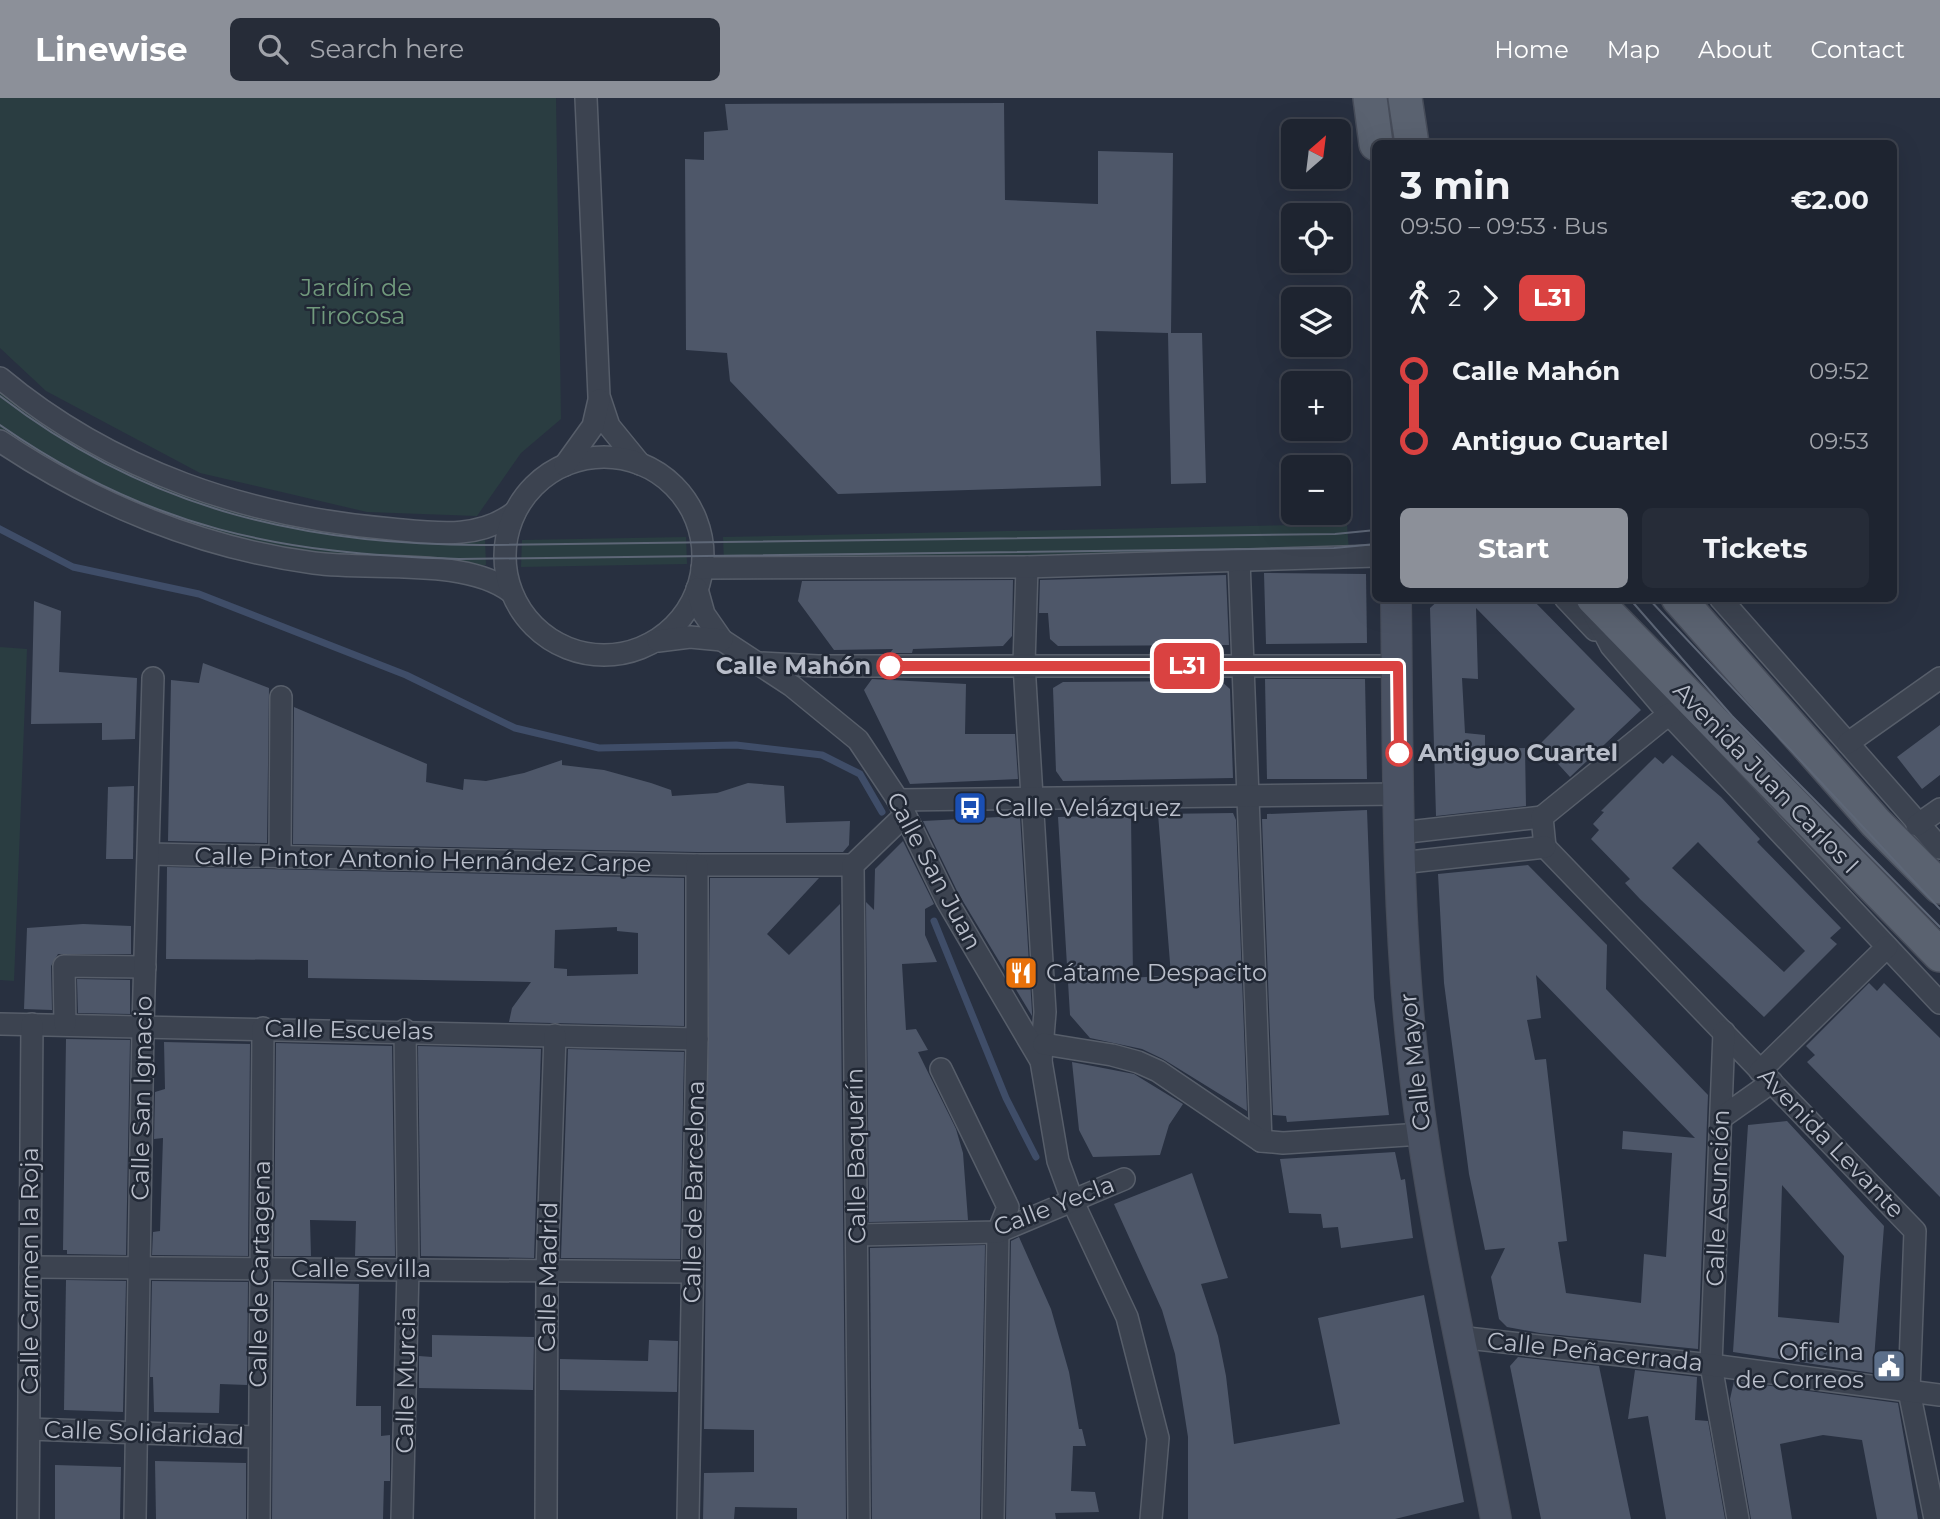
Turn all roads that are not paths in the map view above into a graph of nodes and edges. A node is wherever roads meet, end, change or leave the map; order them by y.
1 (586, 98) edge
2 (1370, 98) edge
3 (1405, 98) edge
4 (1375, 140) edge
5 (1411, 140) edge
6 (0, 378) edge
7 (599, 396) junction
8 (0, 441) edge
9 (640, 464) junction
10 (565, 465) junction
11 (515, 512) junction
12 (1372, 556) edge
13 (1239, 559) junction
14 (1027, 567) junction
15 (702, 568) junction
16 (697, 589) junction
17 (511, 592) junction
18 (1569, 602) edge
19 (1588, 602) edge
20 (1597, 602) edge
21 (1682, 602) edge
22 (1724, 602) edge
23 (1398, 604) edge
24 (722, 640) junction
25 (656, 641) junction
26 (1611, 646) junction
27 (758, 662) junction
28 (1024, 664) junction
29 (818, 666) junction
30 (1243, 666) junction
31 (1398, 666) junction
32 (153, 678) dead end
33 (1940, 678) edge
34 (281, 697) dead end
35 (812, 701) junction
36 (1669, 714) junction
37 (1848, 743) junction
38 (1399, 794) junction
39 (1248, 796) junction
40 (1034, 798) junction
41 (902, 808) junction
42 (1940, 809) edge
43 (1542, 817) junction
44 (1917, 825) junction
45 (1399, 832) junction
46 (1545, 847) junction
47 (1940, 848) edge
48 (149, 854) junction
49 (280, 857) junction
50 (1400, 863) junction
51 (697, 865) junction
52 (853, 865) junction
53 (1940, 887) edge
54 (1887, 947) junction
55 (1940, 955) edge
56 (145, 967) junction
57 (1940, 1003) edge
58 (0, 1024) edge
59 (32, 1024) junction
60 (65, 1024) junction
61 (142, 1026) junction
62 (263, 1028) junction
63 (405, 1030) junction
64 (1724, 1032) junction
65 (555, 1035) junction
66 (697, 1039) junction
67 (1043, 1052) junction
68 (941, 1069) dead end
69 (1766, 1076) junction
70 (1721, 1118) junction
71 (1422, 1134) junction
72 (1261, 1141) junction
73 (1125, 1179) dead end
74 (1073, 1202) junction
75 (998, 1232) junction
76 (857, 1235) junction
77 (30, 1267) junction
78 (408, 1268) junction
79 (140, 1269) junction
80 (259, 1269) junction
81 (547, 1271) junction
82 (691, 1272) junction
83 (1458, 1337) junction
84 (1711, 1365) junction
85 (1909, 1391) junction
86 (1940, 1395) edge
87 (29, 1429) junction
88 (136, 1433) junction
89 (259, 1437) junction
90 (28, 1519) edge
91 (135, 1519) edge
92 (259, 1519) edge
93 (402, 1519) edge
94 (546, 1519) edge
95 (688, 1519) edge
96 (859, 1519) edge
97 (993, 1519) edge
98 (1151, 1519) edge
99 (1496, 1519) edge
100 (1738, 1519) edge
101 (1935, 1519) edge

1 - 7 street
2 - 4 main road
3 - 5 main road
6 - 11 street
7 - 9 street
7 - 10 street
8 - 17 street
9 - 10 street
9 - 15 street
10 - 11 street
11 - 17 street
12 - 13 street
13 - 14 street
13 - 30 street
14 - 15 street
14 - 28 street
15 - 16 street
16 - 24 street, Calle San Juan
16 - 25 street
17 - 25 street
18 - 26 street
19 - 26 street
20 - 55 main road, Avenida Juan Carlos I
21 - 53 main road, Avenida Juan Carlos I
22 - 37 street
23 - 31 main road, Calle Mayor
24 - 25 street, Calle San Juan
24 - 27 street, Calle San Juan
26 - 36 street
27 - 29 street
27 - 35 street, Calle San Juan
28 - 29 street
28 - 30 street
28 - 40 street
29 - 35 street
30 - 31 street
30 - 39 street
31 - 38 main road, Calle Mayor
32 - 48 street, Calle San Ignacio
33 - 37 street
34 - 49 street
35 - 41 street, Calle San Juan
36 - 43 street
36 - 54 street
37 - 44 street
38 - 39 street
38 - 45 main road, Calle Mayor
39 - 40 street
39 - 72 street
40 - 41 street
40 - 67 street
41 - 52 street
41 - 67 street, Calle San Juan
42 - 44 street
43 - 45 street
43 - 46 street
44 - 47 street
45 - 50 main road, Calle Mayor
46 - 50 street
46 - 64 street, Avenida Levante
48 - 49 street, Calle Pintor Antonio Hernández Carpe
48 - 56 street, Calle San Ignacio
49 - 51 street, Calle Pintor Antonio Hernández Carpe
50 - 71 main road, Calle Mayor
51 - 52 street, Calle Pintor Antonio Hernández Carpe
51 - 66 street, Calle de Barcelona
52 - 76 street, Calle Baquerín
54 - 57 street
54 - 69 street
56 - 60 street
56 - 61 street, Calle San Ignacio
58 - 59 street, Calle Escuelas
59 - 60 street, Calle Escuelas
59 - 77 street, Calle Carmen la Roja
60 - 61 street, Calle Escuelas
61 - 62 street, Calle Escuelas
61 - 79 street, Calle San Ignacio
62 - 63 street, Calle Escuelas
62 - 80 street, Calle de Cartagena
63 - 65 street, Calle Escuelas
63 - 78 street, Calle Murcia
64 - 69 street, Avenida Levante
64 - 70 street, Calle Asunción
65 - 66 street, Calle Escuelas
65 - 81 street, Calle Madrid
66 - 82 street, Calle de Barcelona
67 - 72 street
67 - 74 street, Calle San Juan
68 - 75 street
69 - 70 street
69 - 85 street, Avenida Levante
70 - 84 street, Calle Asunción
71 - 72 street
71 - 83 main road, Calle Mayor
73 - 74 street, Calle Yecla
74 - 75 street, Calle Yecla
74 - 98 street, Calle San Juan
75 - 76 street, Calle Yecla
75 - 97 street
76 - 96 street, Calle Baquerín
77 - 79 street, Calle Sevilla
77 - 87 street, Calle Carmen la Roja
78 - 80 street, Calle Sevilla
78 - 81 street, Calle Sevilla
78 - 93 street, Calle Murcia
79 - 80 street, Calle Sevilla
79 - 88 street, Calle San Ignacio
80 - 89 street, Calle de Cartagena
81 - 82 street, Calle Sevilla
81 - 94 street, Calle Madrid
82 - 95 street, Calle de Barcelona
83 - 84 street, Calle Peñacerrada
83 - 99 main road, Calle Mayor
84 - 85 street, Calle Peñacerrada
84 - 100 street, Calle Asunción
85 - 86 street, Calle Peñacerrada
85 - 101 street, Avenida Levante
87 - 88 street, Calle Solidaridad
87 - 90 street, Calle Carmen la Roja
88 - 89 street, Calle Solidaridad
88 - 91 street, Calle San Ignacio
89 - 92 street, Calle de Cartagena

